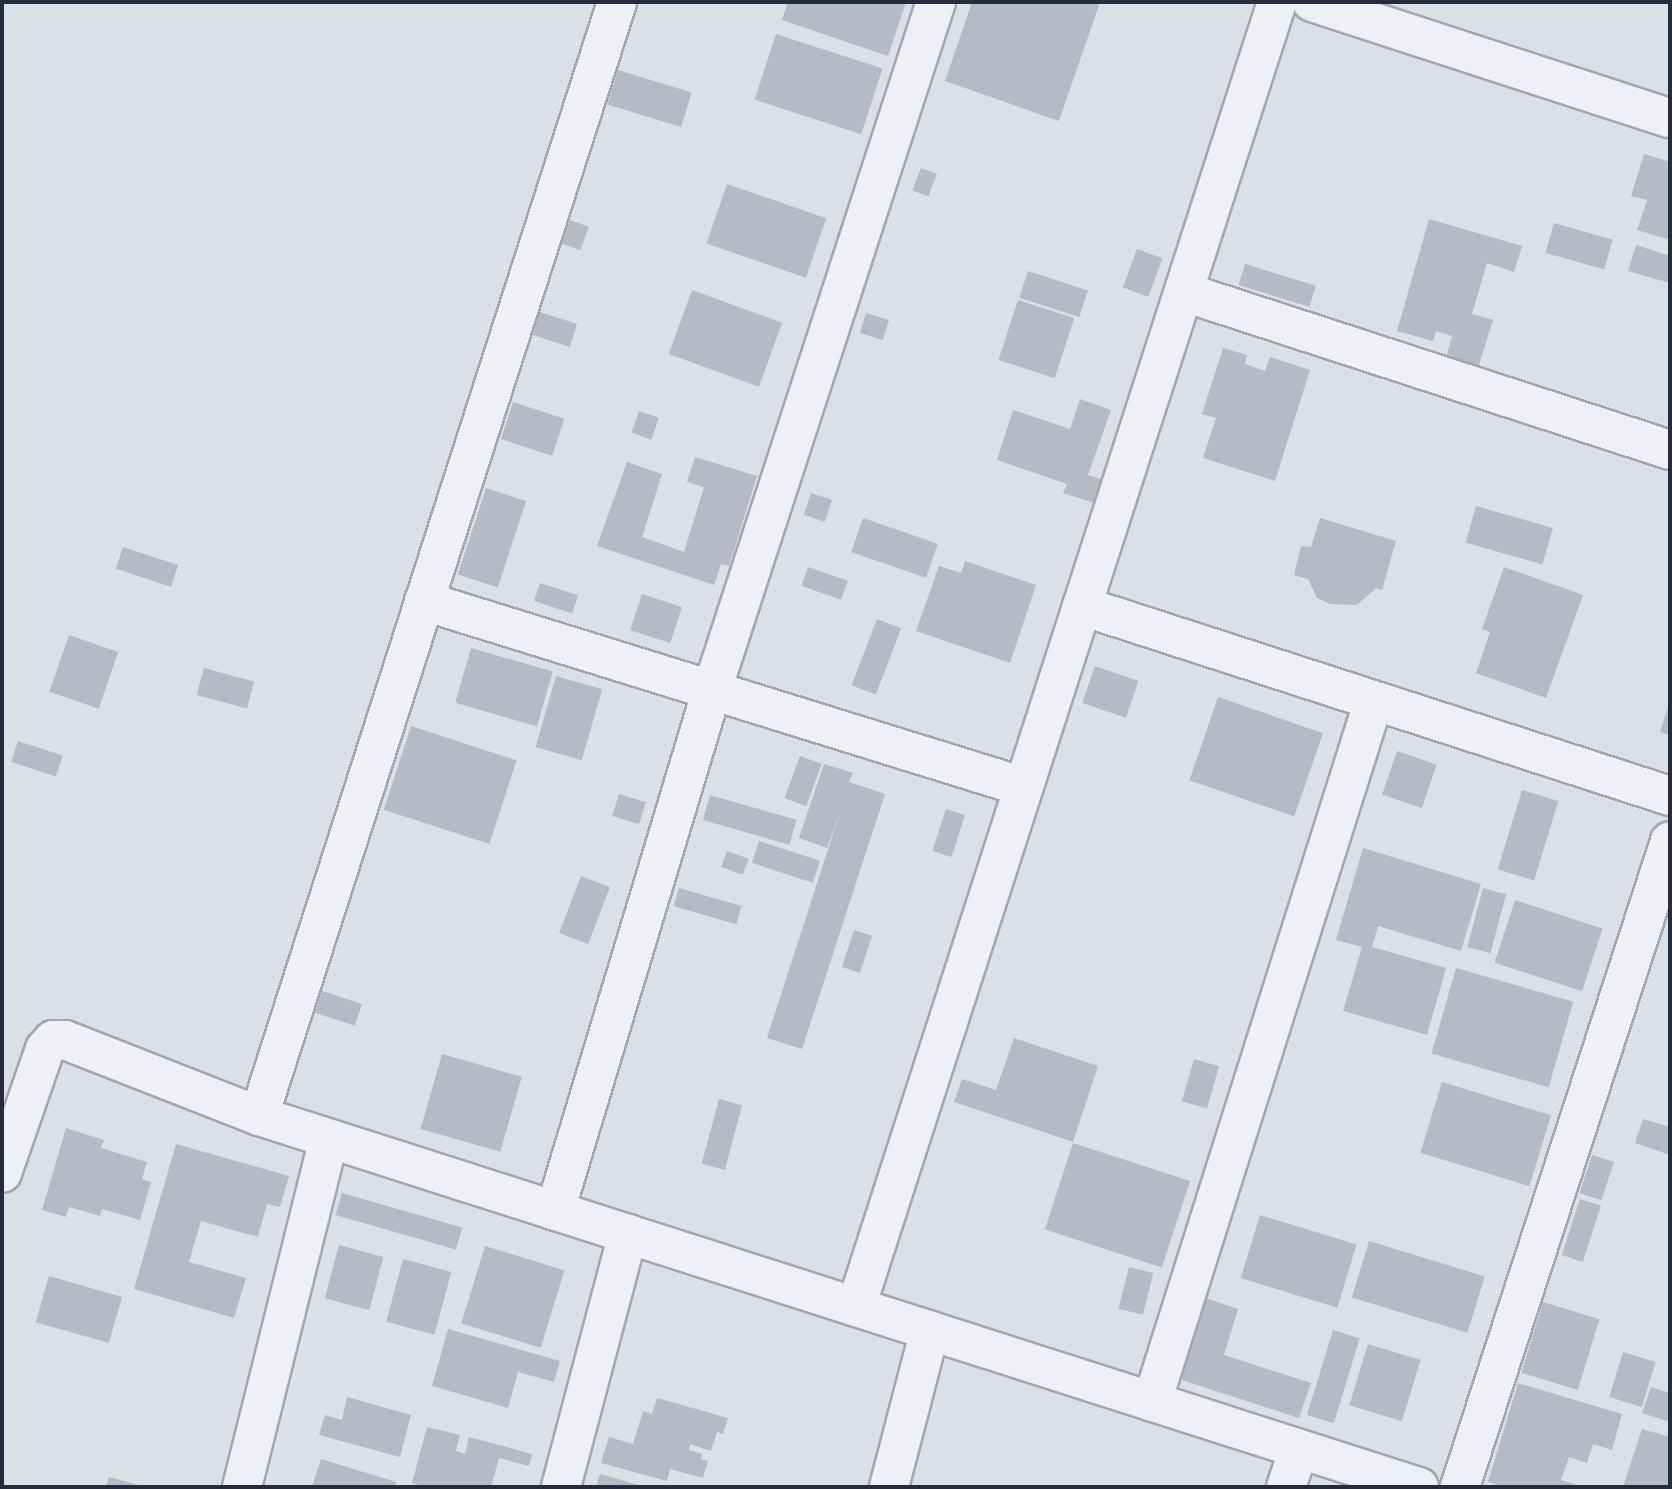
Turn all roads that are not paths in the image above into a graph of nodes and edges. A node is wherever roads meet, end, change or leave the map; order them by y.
1 (617, 2) edge
2 (936, 2) edge
3 (1277, 2) edge
4 (1312, 2) edge
5 (1670, 118) edge
6 (1184, 292) junction
7 (1670, 450) edge
8 (424, 601) junction
9 (1082, 606) junction
10 (712, 690) junction
11 (1374, 700) junction
12 (1024, 787) junction
13 (1670, 796) edge
14 (1670, 841) edge
15 (259, 1116) junction
16 (329, 1139) junction
17 (2, 1173) edge
18 (555, 1211) junction
19 (628, 1234) junction
20 (856, 1307) junction
21 (930, 1330) junction
22 (1152, 1402) junction
23 (1299, 1449) junction
24 (242, 1487) edge
25 (561, 1487) edge
26 (889, 1487) edge
27 (1286, 1487) edge
28 (1419, 1487) edge
29 (1460, 1487) edge

1 - 8 street
2 - 10 street
3 - 6 street
4 - 5 street
6 - 7 street
6 - 9 street
8 - 10 street
8 - 15 street
9 - 11 street
9 - 12 street
10 - 12 street
10 - 18 street
11 - 13 street
11 - 22 street
12 - 20 street
14 - 29 street
15 - 16 street
15 - 17 street
16 - 18 street
16 - 24 street
18 - 19 street
19 - 20 street
19 - 25 street
20 - 21 street
21 - 22 street
21 - 26 street
22 - 23 street
23 - 27 street
23 - 28 street

